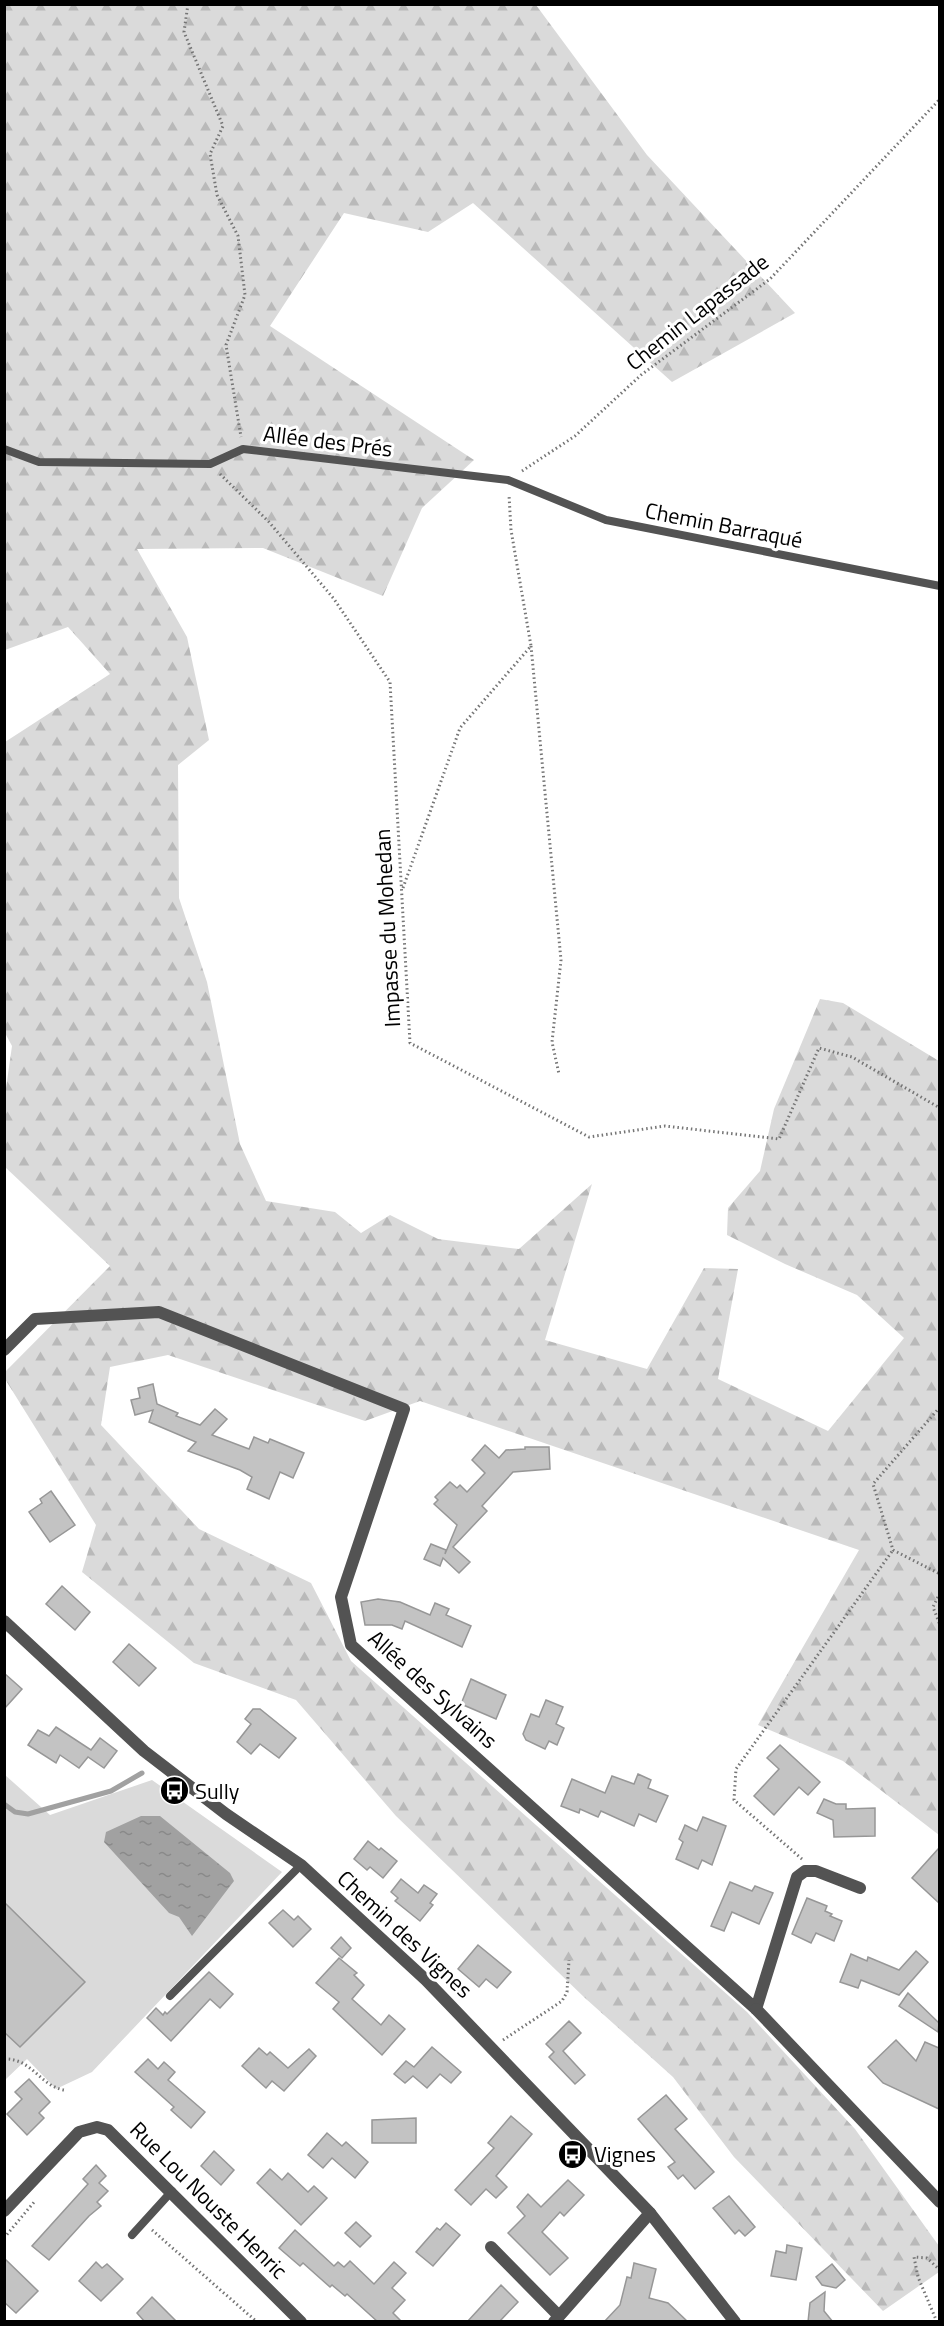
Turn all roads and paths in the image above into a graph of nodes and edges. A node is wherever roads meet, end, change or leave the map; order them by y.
1 (188, 4) edge
2 (939, 99) edge
3 (243, 448) junction
4 (4, 449) edge
5 (210, 464) junction
6 (508, 480) junction
7 (939, 586) edge
8 (531, 646) junction
9 (402, 889) junction
10 (559, 1074) dead end
11 (939, 1108) edge
12 (4, 1350) edge
13 (939, 1407) edge
14 (893, 1550) junction
15 (939, 1574) edge
16 (939, 1593) edge
17 (4, 1622) edge
18 (939, 1625) edge
19 (300, 1864) junction
20 (816, 1871) junction
21 (860, 1888) dead end
22 (569, 1960) dead end
23 (170, 1996) dead end
24 (756, 2008) junction
25 (492, 2048) junction
26 (4, 2059) edge
27 (64, 2090) dead end
28 (172, 2191) junction
29 (39, 2197) dead end
30 (939, 2202) edge
31 (4, 2211) edge
32 (650, 2213) junction
33 (143, 2222) junction
34 (132, 2235) dead end
35 (4, 2238) edge
36 (491, 2247) dead end
37 (939, 2270) edge
38 (557, 2319) edge
39 (257, 2322) edge
40 (301, 2322) edge
41 (735, 2322) edge
42 (937, 2322) edge

1 - 3 path
2 - 6 path, Chemin Lapassade
3 - 5 lane, Allée des Prés
3 - 6 lane, Allée des Prés
4 - 5 lane, Allée des Prés
5 - 9 path, Impasse du Mohedan
6 - 7 lane, Chemin Barraqué
6 - 8 path
8 - 9 path
8 - 10 path
9 - 11 path, Impasse du Mohedan
12 - 24 street, Allée des Sylvains
13 - 14 path
14 - 15 path
14 - 20 path
16 - 18 path
17 - 19 street, Chemin des Vignes
19 - 23 lane
19 - 25 street, Chemin des Vignes
20 - 21 street
20 - 24 street
22 - 25 path
24 - 30 street
25 - 32 street, Chemin des Vignes
26 - 27 path
28 - 31 street, Rue Lou Nouste Henric
28 - 33 lane
28 - 40 street, Rue Lou Nouste Henric
29 - 35 path
32 - 38 street
32 - 41 street, Chemin des Vignes
33 - 34 lane
33 - 39 path
36 - 38 street
37 - 42 path

